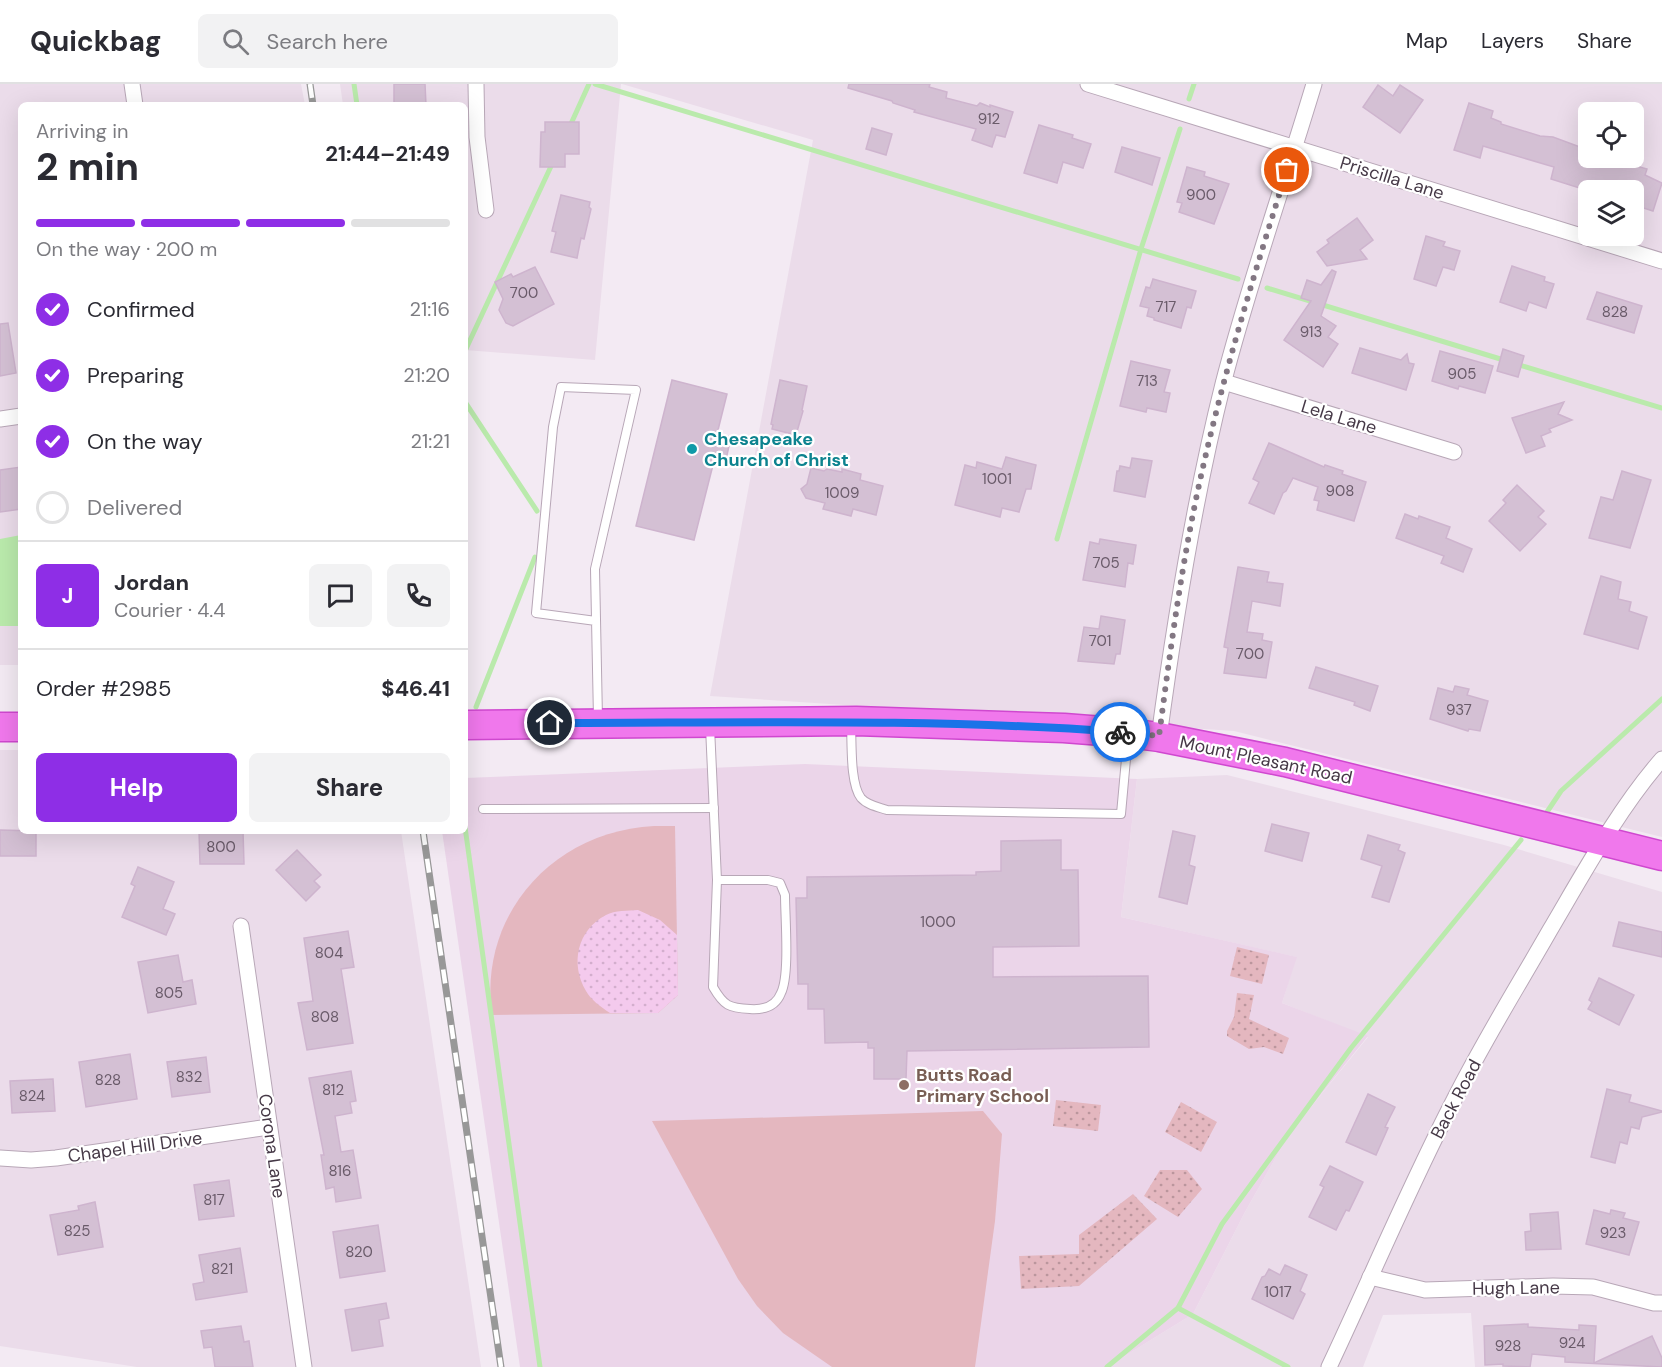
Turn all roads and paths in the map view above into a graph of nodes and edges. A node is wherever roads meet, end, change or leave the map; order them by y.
1 (132, 84) edge
2 (476, 84) edge
3 (1088, 84) edge
4 (1314, 84) edge
5 (135, 102) edge
6 (1294, 148) junction
7 (486, 210) dead end
8 (1662, 261) edge
9 (1224, 382) junction
10 (18, 416) edge
11 (0, 419) edge
12 (1454, 452) dead end
13 (596, 621) junction
14 (851, 721) junction
15 (598, 723) junction
16 (710, 723) junction
17 (468, 725) edge
18 (0, 727) edge
19 (18, 727) edge
20 (1128, 733) junction
21 (1159, 736) junction
22 (1662, 759) edge
23 (714, 808) junction
24 (483, 809) dead end
25 (1604, 841) junction
26 (1662, 856) edge
27 (717, 880) junction
28 (241, 926) dead end
29 (269, 1127) junction
30 (0, 1158) edge
31 (1370, 1277) junction
32 (1662, 1303) edge
33 (304, 1367) edge
34 (1329, 1367) edge

1 - 5 street
2 - 7 street
3 - 6 street, Priscilla Lane
4 - 6 street
6 - 8 street, Priscilla Lane
6 - 9 street
9 - 12 street, Lela Lane
9 - 21 street
10 - 11 street
13 - 13 lane
13 - 15 lane
14 - 16 highway, Mount Pleasant Road
14 - 20 highway, Mount Pleasant Road
14 - 20 lane
15 - 16 highway, Mount Pleasant Road
15 - 17 highway, Mount Pleasant Road
16 - 23 lane
18 - 19 highway
20 - 21 highway, Mount Pleasant Road
21 - 25 highway, Mount Pleasant Road
22 - 25 street, Back Road
23 - 24 lane
23 - 27 lane
25 - 26 highway, Mount Pleasant Road
25 - 31 street, Back Road
27 - 27 lane
28 - 29 street, Corona Lane
29 - 30 street, Chapel Hill Drive
29 - 33 street, Corona Lane
31 - 32 street, Hugh Lane
31 - 34 street, Back Road

